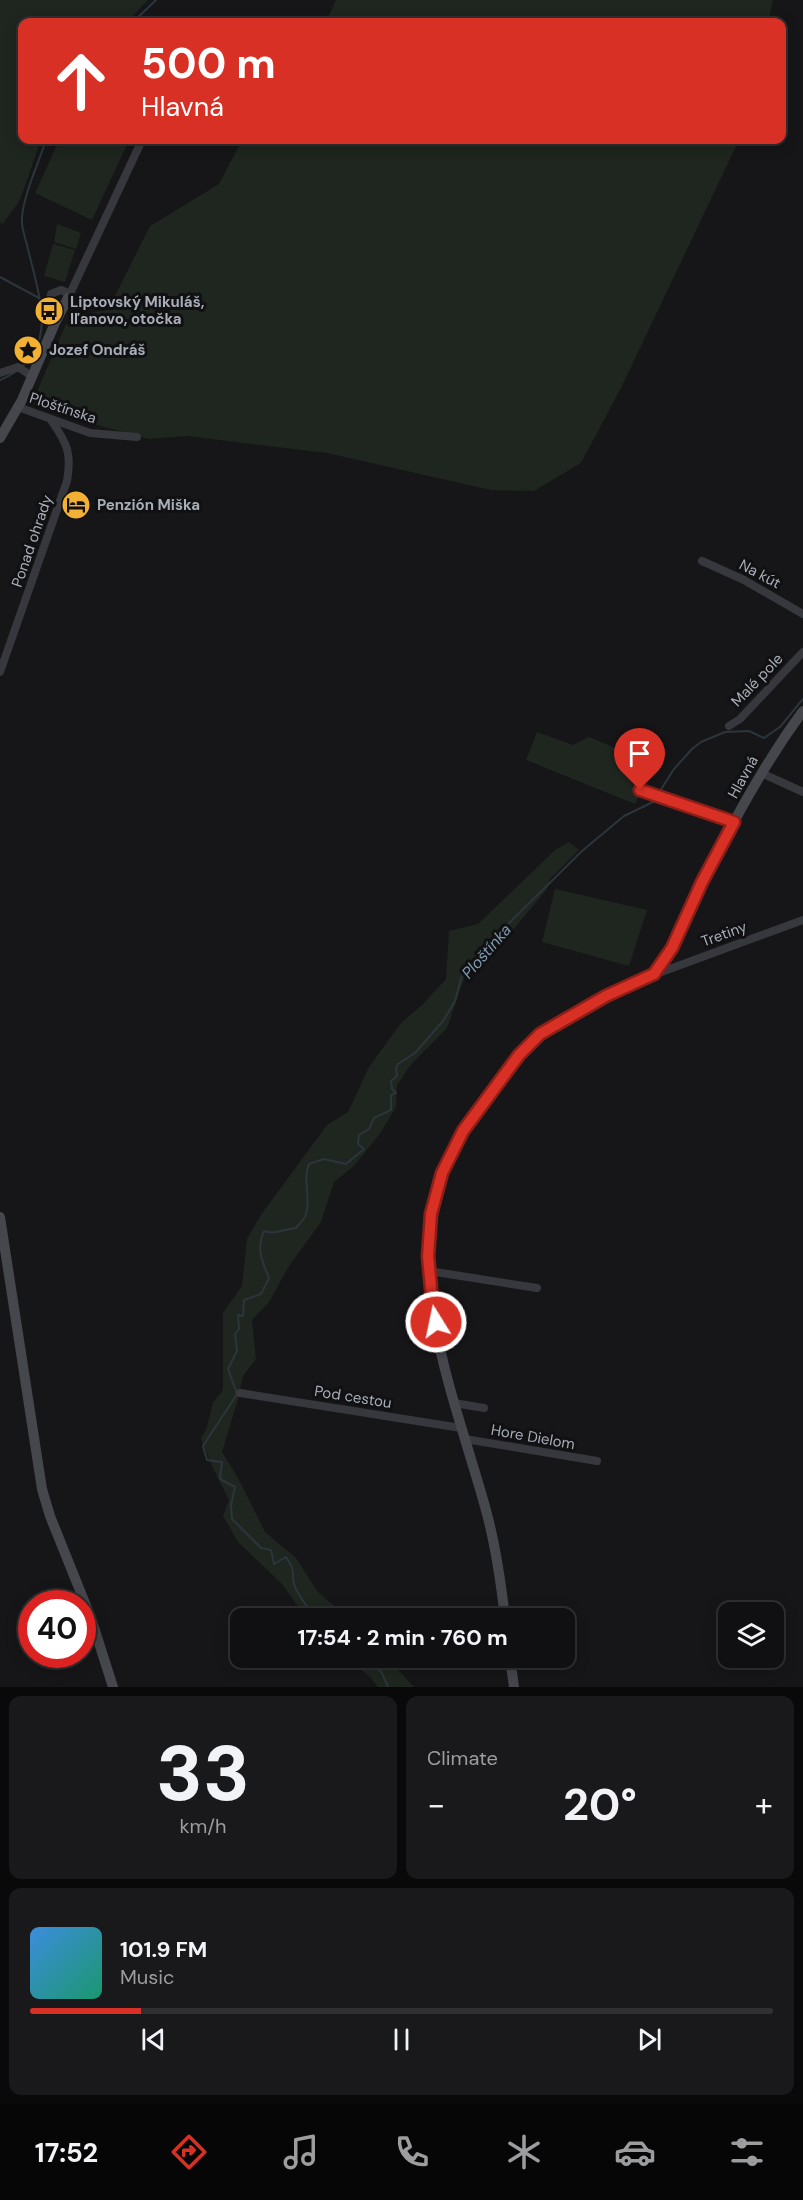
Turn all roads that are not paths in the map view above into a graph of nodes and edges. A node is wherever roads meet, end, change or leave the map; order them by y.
1 (140, 144) edge
2 (68, 298) junction
3 (55, 323) junction
4 (26, 372) junction
5 (0, 373) edge
6 (18, 407) junction
7 (51, 420) junction
8 (136, 437) dead end
9 (0, 438) edge
10 (702, 561) dead end
11 (803, 614) edge
12 (803, 652) edge
13 (0, 672) edge
14 (803, 711) edge
15 (729, 726) dead end
16 (761, 774) junction
17 (640, 790) dead end
18 (803, 792) edge
19 (734, 822) junction
20 (803, 920) edge
21 (654, 974) junction
22 (0, 1217) edge
23 (429, 1271) junction
24 (537, 1288) dead end
25 (240, 1393) dead end
26 (454, 1403) junction
27 (484, 1408) dead end
28 (463, 1433) junction
29 (597, 1461) dead end
30 (503, 1608) edge
31 (511, 1668) edge
32 (112, 1687) edge
33 (514, 1687) edge

1 - 2 street
2 - 3 street
2 - 3 street
3 - 4 street
4 - 5 street
4 - 6 street
6 - 7 street, Ploštínska
6 - 9 street
7 - 8 street, Ploštínska
7 - 13 street, Ponad ohrady
10 - 11 street, Na kút
12 - 15 street, Malé pole
14 - 16 street, Hlavná
16 - 18 street
16 - 19 street, Hlavná
17 - 19 street
19 - 21 street, Hlavná
20 - 21 street, Tretiny
21 - 23 street
22 - 32 street
23 - 24 street
23 - 26 street
25 - 28 street, Pod cestou
26 - 27 street, Hore Dielom
26 - 28 street
28 - 29 street, Hore Dielom
28 - 30 street
31 - 33 street

